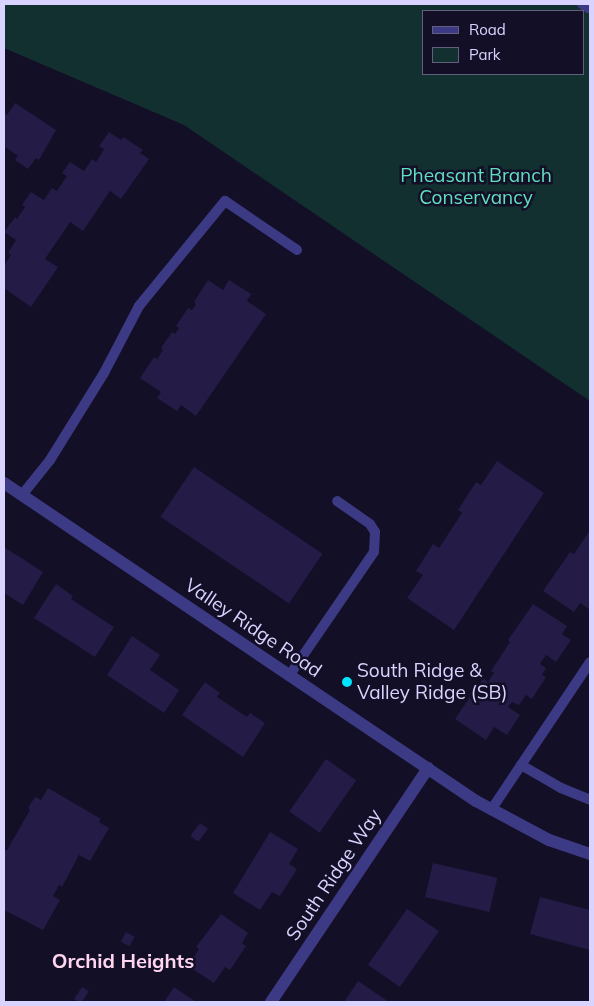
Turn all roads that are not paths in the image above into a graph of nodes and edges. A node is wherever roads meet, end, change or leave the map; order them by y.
1 (582, 4) edge
2 (590, 9) edge
3 (297, 250) dead end
4 (4, 483) edge
5 (22, 495) junction
6 (337, 501) dead end
7 (590, 662) edge
8 (289, 676) junction
9 (521, 765) junction
10 (428, 768) junction
11 (590, 800) edge
12 (491, 810) junction
13 (590, 854) edge
14 (271, 1002) edge

1 - 2 lane
3 - 5 lane
4 - 5 street, Valley Ridge Road
5 - 8 street, Valley Ridge Road
6 - 8 lane
7 - 9 lane
8 - 10 street, Valley Ridge Road
9 - 11 lane
9 - 12 lane
10 - 12 street, Valley Ridge Road
10 - 14 street, South Ridge Way
12 - 13 street, Valley Ridge Road

